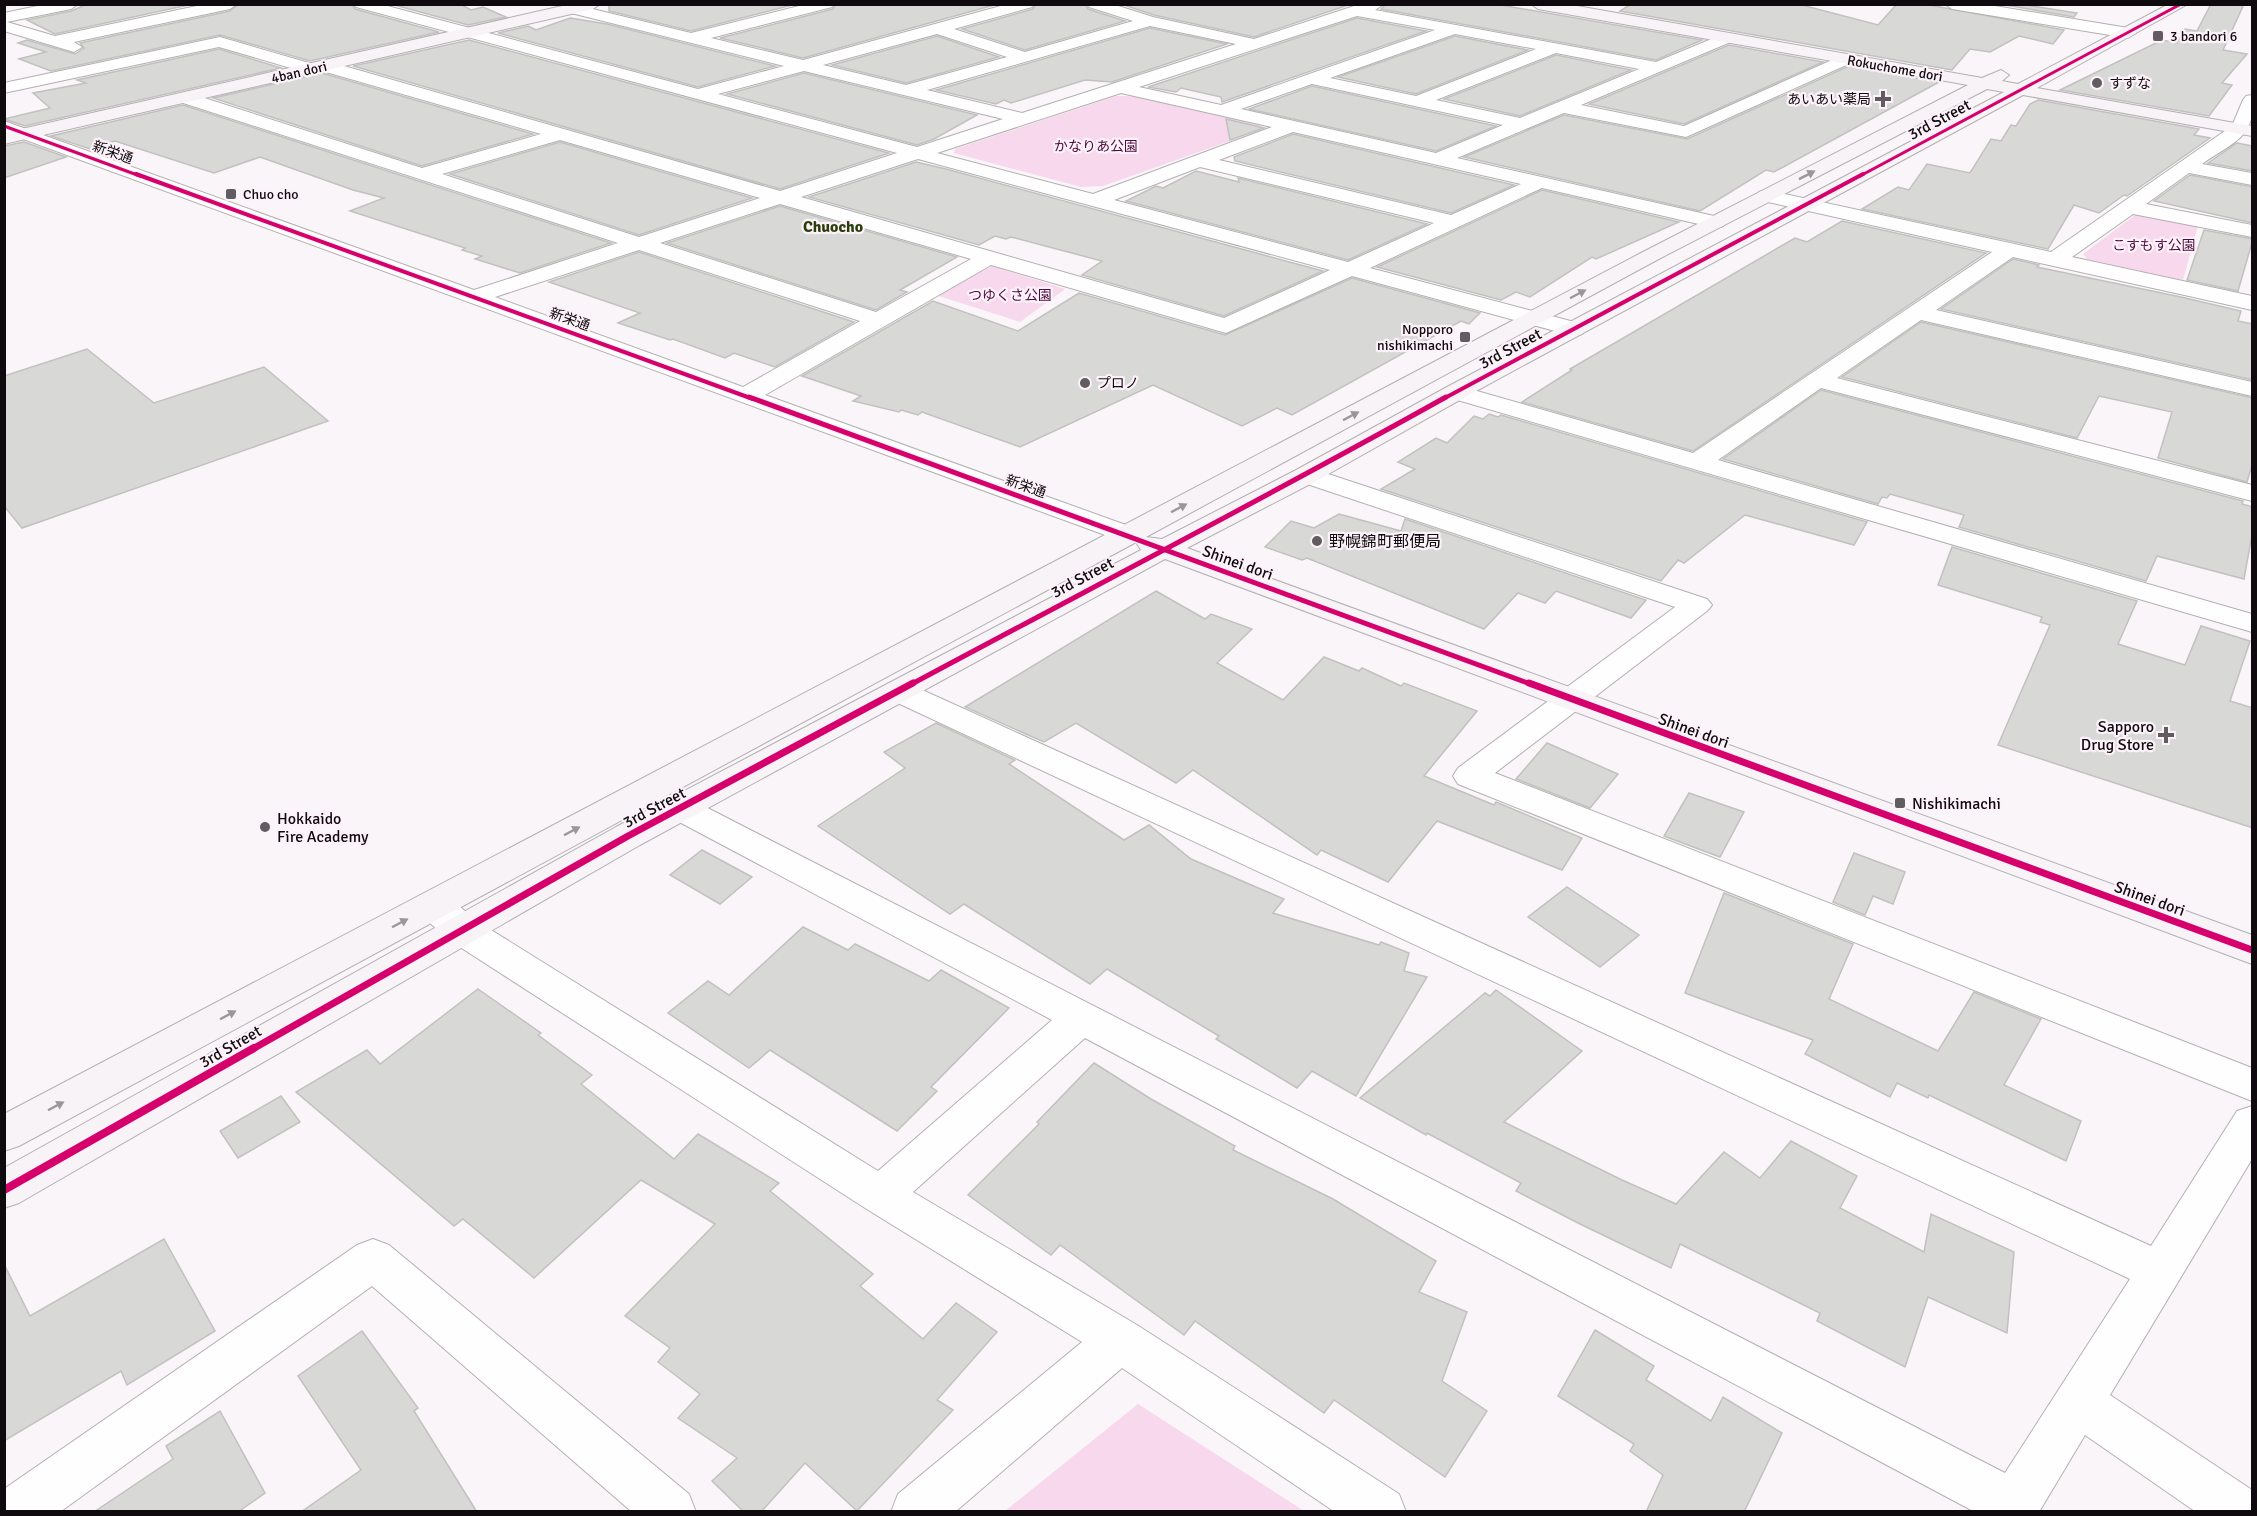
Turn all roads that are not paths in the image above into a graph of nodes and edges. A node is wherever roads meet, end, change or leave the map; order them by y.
1 (71, 4) edge
2 (230, 4) edge
3 (361, 4) edge
4 (593, 4) edge
5 (827, 4) edge
6 (1027, 4) edge
7 (1094, 4) edge
8 (1377, 4) edge
9 (1538, 4) edge
10 (1952, 4) edge
11 (2138, 4) edge
12 (2181, 4) edge
13 (572, 9) junction
14 (1358, 11) junction
15 (4, 18) edge
16 (1150, 21) junction
17 (4, 26) edge
18 (2096, 27) junction
19 (939, 29) junction
20 (1454, 29) junction
21 (468, 33) junction
22 (2128, 33) junction
23 (1726, 38) junction
24 (692, 39) junction
25 (55, 41) junction
26 (2065, 42) dead end
27 (1256, 44) junction
28 (1554, 48) junction
29 (1024, 57) junction
30 (1847, 59) junction
31 (123, 63) junction
32 (804, 66) junction
33 (1657, 67) junction
34 (318, 68) junction
35 (2015, 68) dead end
36 (1311, 79) junction
37 (1985, 84) junction
38 (1122, 87) junction
39 (4, 88) edge
40 (2021, 90) junction
41 (907, 91) junction
42 (698, 94) junction
43 (186, 98) junction
44 (2253, 100) edge
45 (1416, 102) junction
46 (1562, 107) junction
47 (1224, 110) junction
48 (1023, 119) junction
49 (1523, 124) junction
50 (4, 126) edge
51 (1292, 126) junction
52 (2246, 130) edge
53 (27, 134) junction
54 (561, 134) junction
55 (4, 139) edge
56 (919, 153) junction
57 (1438, 159) junction
58 (1199, 161) junction
59 (2186, 167) junction
60 (424, 173) junction
61 (2253, 179) edge
62 (1540, 182) junction
63 (1767, 196) junction
64 (782, 197) junction
65 (1095, 200) junction
66 (1807, 204) junction
67 (2130, 207) junction
68 (1454, 222) junction
69 (1716, 222) junction
70 (2253, 231) edge
71 (640, 243) junction
72 (2010, 249) junction
73 (990, 257) junction
74 (2055, 260) junction
75 (1353, 268) junction
76 (473, 297) junction
77 (2253, 303) edge
78 (1917, 312) junction
79 (1535, 317) junction
80 (878, 320) junction
81 (1574, 329) junction
82 (1818, 380) junction
83 (2253, 389) edge
84 (1456, 392) junction
85 (745, 396) junction
86 (1697, 462) junction
87 (1307, 475) junction
88 (2253, 493) edge
89 (1127, 535) junction
90 (1163, 549) junction
91 (2253, 623) edge
92 (898, 691) junction
93 (1571, 699) junction
94 (680, 808) junction
95 (448, 918) junction
96 (2253, 950) edge
97 (1082, 1017) junction
98 (2253, 1085) edge
99 (2253, 1123) edge
100 (4, 1134) edge
101 (4, 1190) edge
102 (880, 1195) junction
103 (2159, 1272) junction
104 (1120, 1340) junction
105 (2078, 1402) junction
106 (2012, 1508) edge
107 (16, 1512) edge
108 (671, 1512) edge
109 (916, 1512) edge
110 (1381, 1512) edge
111 (2241, 1512) edge

1 - 15 street
2 - 25 street
3 - 21 street
4 - 13 street, 4ban dori
5 - 24 street
6 - 19 street
7 - 16 street
8 - 14 street
9 - 23 street, Rokuchome dori
10 - 18 street
11 - 18 street
12 - 22 street, 3rd Street
13 - 21 street, 4ban dori
13 - 24 street
14 - 20 street
14 - 27 street
16 - 27 street
16 - 29 street
17 - 25 street
18 - 22 street
18 - 26 street
19 - 29 street
19 - 32 street
20 - 28 street
20 - 36 street
21 - 34 street, 4ban dori
21 - 42 street
22 - 40 street, 3rd Street
23 - 30 street, Rokuchome dori
23 - 33 street
24 - 32 street
25 - 31 street
27 - 38 street
28 - 33 street
28 - 45 street
29 - 41 street
30 - 37 street, Rokuchome dori
30 - 46 street
31 - 34 street
31 - 39 street
32 - 41 street
32 - 42 street
33 - 46 street
34 - 43 street, 4ban dori
34 - 54 street
35 - 37 street, 3rd Street
36 - 45 street
36 - 47 street
37 - 40 street, Rokuchome dori
63 -> 37 street, 3rd Street
38 - 47 street
38 - 48 street
40 - 52 street, Rokuchome dori
40 - 66 street, 3rd Street
41 - 48 street
42 - 56 street
43 - 53 street, 4ban dori
43 - 60 street
44 - 52 street
45 - 49 street
46 - 49 street
47 - 51 street
48 - 56 street
49 - 57 street
50 - 53 street, 新栄通
51 - 57 street
51 - 58 street
52 - 59 street
53 - 55 street, 4ban dori
53 - 76 street, 新栄通
54 - 60 street
54 - 64 street
56 - 64 street
56 - 65 street
57 - 62 street
58 - 65 street
58 - 68 street
59 - 61 street
59 - 67 street
60 - 71 street
62 - 68 street
62 - 69 street
63 - 66 street
63 - 69 street, 3rd Street
64 - 71 street
64 - 73 street
65 - 75 street
66 - 72 street
66 - 81 street, 3rd Street
67 - 70 street
67 - 74 street
68 - 75 street
79 -> 69 street, 3rd Street
71 - 76 street
71 - 80 street
72 - 74 street
72 - 78 street
73 - 75 street
73 - 80 street
74 - 77 street
75 - 79 street
76 - 85 street, 新栄通
78 - 82 street
78 - 83 street
79 - 81 street
89 -> 79 street, 3rd Street
80 - 85 street
81 - 84 street, 3rd Street
82 - 86 street
82 - 88 street
84 - 86 street
84 - 87 street, 3rd Street
85 - 89 street, 新栄通
86 - 91 street
87 - 90 street, 3rd Street
87 - 93 street
89 - 90 street, Shinei dori
95 -> 89 street, 3rd Street
90 - 92 street, 3rd Street
90 - 93 street, Shinei dori
92 - 94 street, 3rd Street
92 - 103 street
93 - 96 street, Shinei dori
93 - 98 street
94 - 95 street, 3rd Street
94 - 97 street
100 -> 95 street, 3rd Street
95 - 101 street, 3rd Street
95 - 102 street
97 - 102 street
97 - 106 street
99 - 103 street
102 - 104 street
103 - 105 street
104 - 109 street
104 - 110 street
105 - 106 street
105 - 111 street
107 - 108 street

